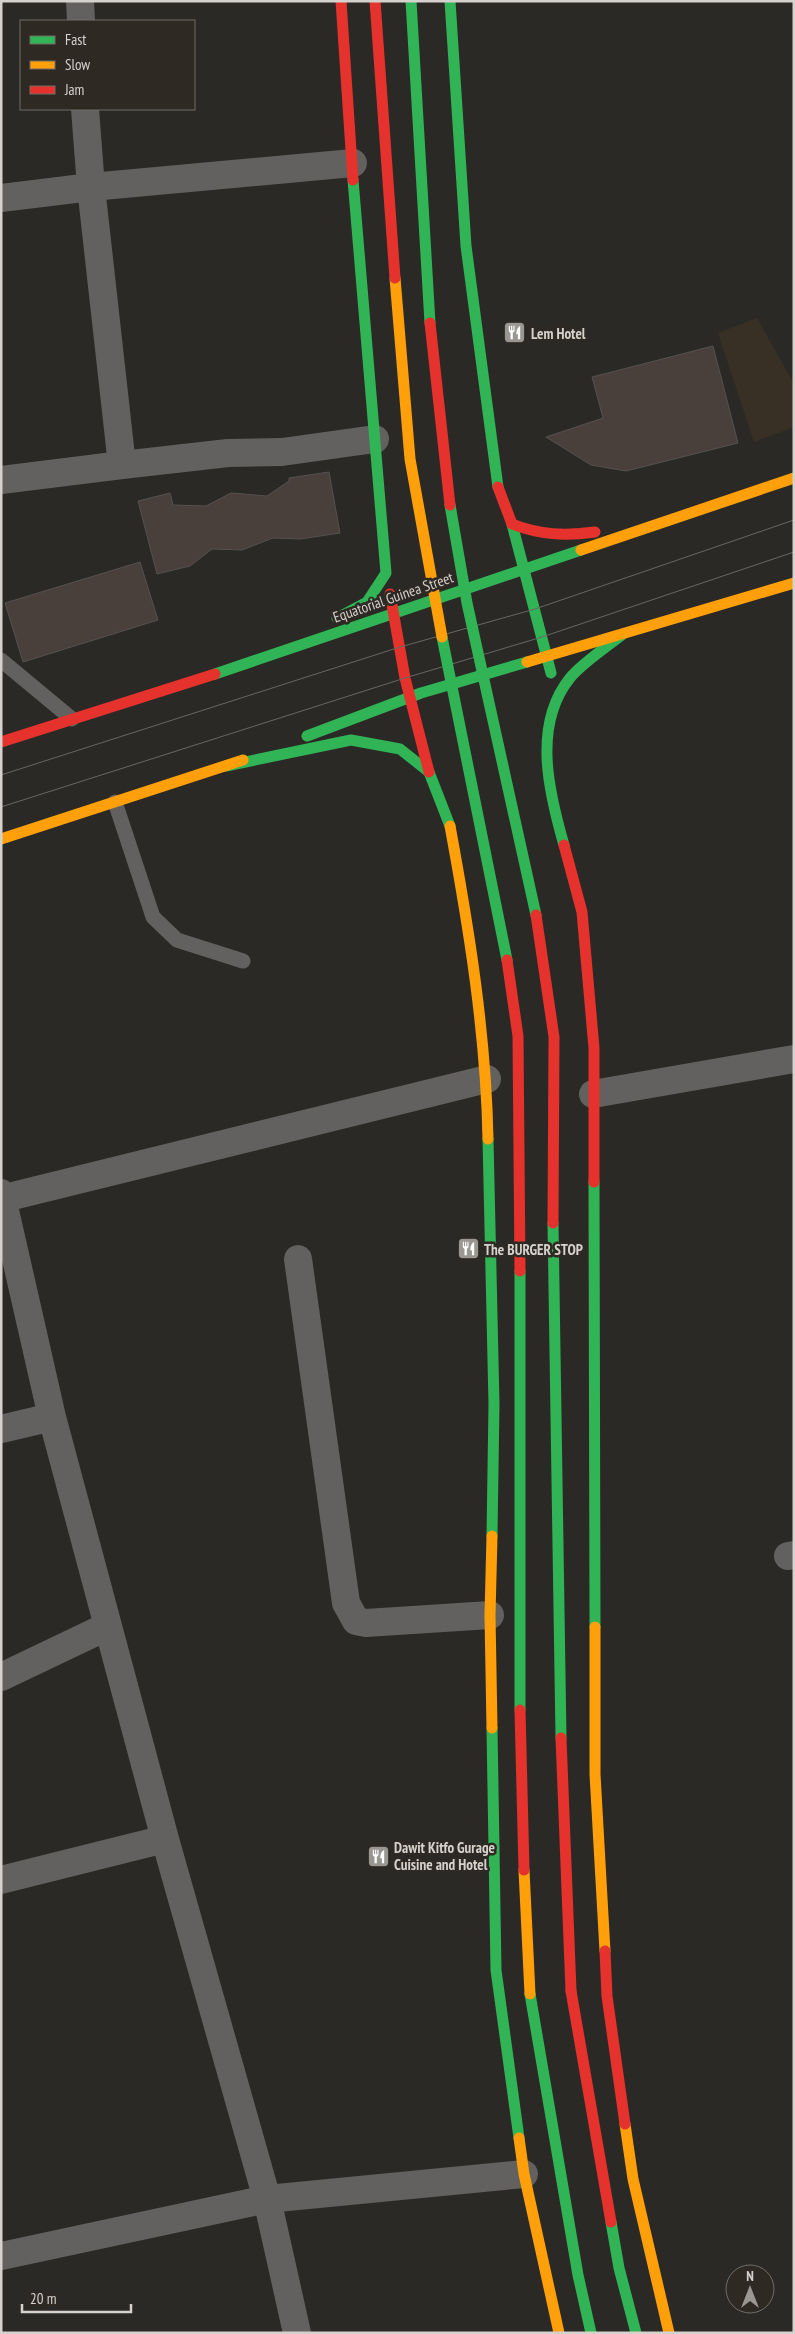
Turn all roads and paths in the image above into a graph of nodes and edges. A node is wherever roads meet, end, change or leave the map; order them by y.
1 (80, 1) edge
2 (341, 1) edge
3 (375, 1) edge
4 (411, 1) edge
5 (450, 1) edge
6 (81, 20) edge
7 (85, 110) edge
8 (353, 163) junction
9 (91, 187) junction
10 (1, 198) edge
11 (375, 439) junction
12 (122, 465) junction
13 (794, 478) edge
14 (1, 480) edge
15 (512, 524) junction
16 (646, 527) junction
17 (525, 568) junction
18 (386, 573) junction
19 (794, 582) edge
20 (394, 613) junction
21 (623, 634) junction
22 (547, 656) junction
23 (1, 660) edge
24 (225, 670) junction
25 (410, 697) junction
26 (557, 701) junction
27 (72, 719) junction
28 (1, 742) edge
29 (226, 766) junction
30 (429, 772) junction
31 (116, 802) junction
32 (1, 839) edge
33 (243, 961) dead end
34 (794, 1059) edge
35 (486, 1079) junction
36 (593, 1094) junction
37 (2, 1197) edge
38 (298, 1259) dead end
39 (52, 1417) junction
40 (1, 1429) edge
41 (490, 1615) junction
42 (108, 1626) junction
43 (1, 1677) edge
44 (165, 1839) junction
45 (1, 1880) edge
46 (524, 2174) junction
47 (267, 2199) junction
48 (1, 2256) edge
49 (297, 2333) edge
50 (559, 2333) edge
51 (591, 2333) edge
52 (636, 2333) edge
53 (669, 2333) edge

1 - 6 street
2 - 8 main road
3 - 51 main road, bridge
4 - 52 main road, bridge
5 - 15 main road
7 - 9 street
8 - 9 street
8 - 11 main road
9 - 10 street
9 - 12 street
11 - 12 street
11 - 18 main road
12 - 14 street
13 - 16 main road, Equatorial Guinea Street
15 - 16 main road
15 - 17 main road
16 - 17 main road, Equatorial Guinea Street
17 - 20 main road, Equatorial Guinea Street
17 - 22 main road
18 - 20 main road
18 - 24 main road
19 - 21 main road
20 - 24 main road, Equatorial Guinea Street
20 - 25 main road
21 - 22 main road
21 - 26 main road
22 - 25 main road
22 - 26 main road
23 - 27 lane
24 - 27 main road, Equatorial Guinea Street
25 - 29 main road
25 - 30 main road
26 - 36 main road
27 - 28 main road, Equatorial Guinea Street
29 - 30 main road
29 - 31 main road
30 - 35 main road
31 - 32 main road
31 - 33 lane
34 - 36 street
35 - 37 street
35 - 41 main road
36 - 53 main road
37 - 39 street
38 - 41 street
39 - 40 street
39 - 42 street
41 - 46 main road
42 - 43 street
42 - 44 street
44 - 45 street
44 - 47 street
46 - 47 street
46 - 50 main road
47 - 48 street
47 - 49 street

